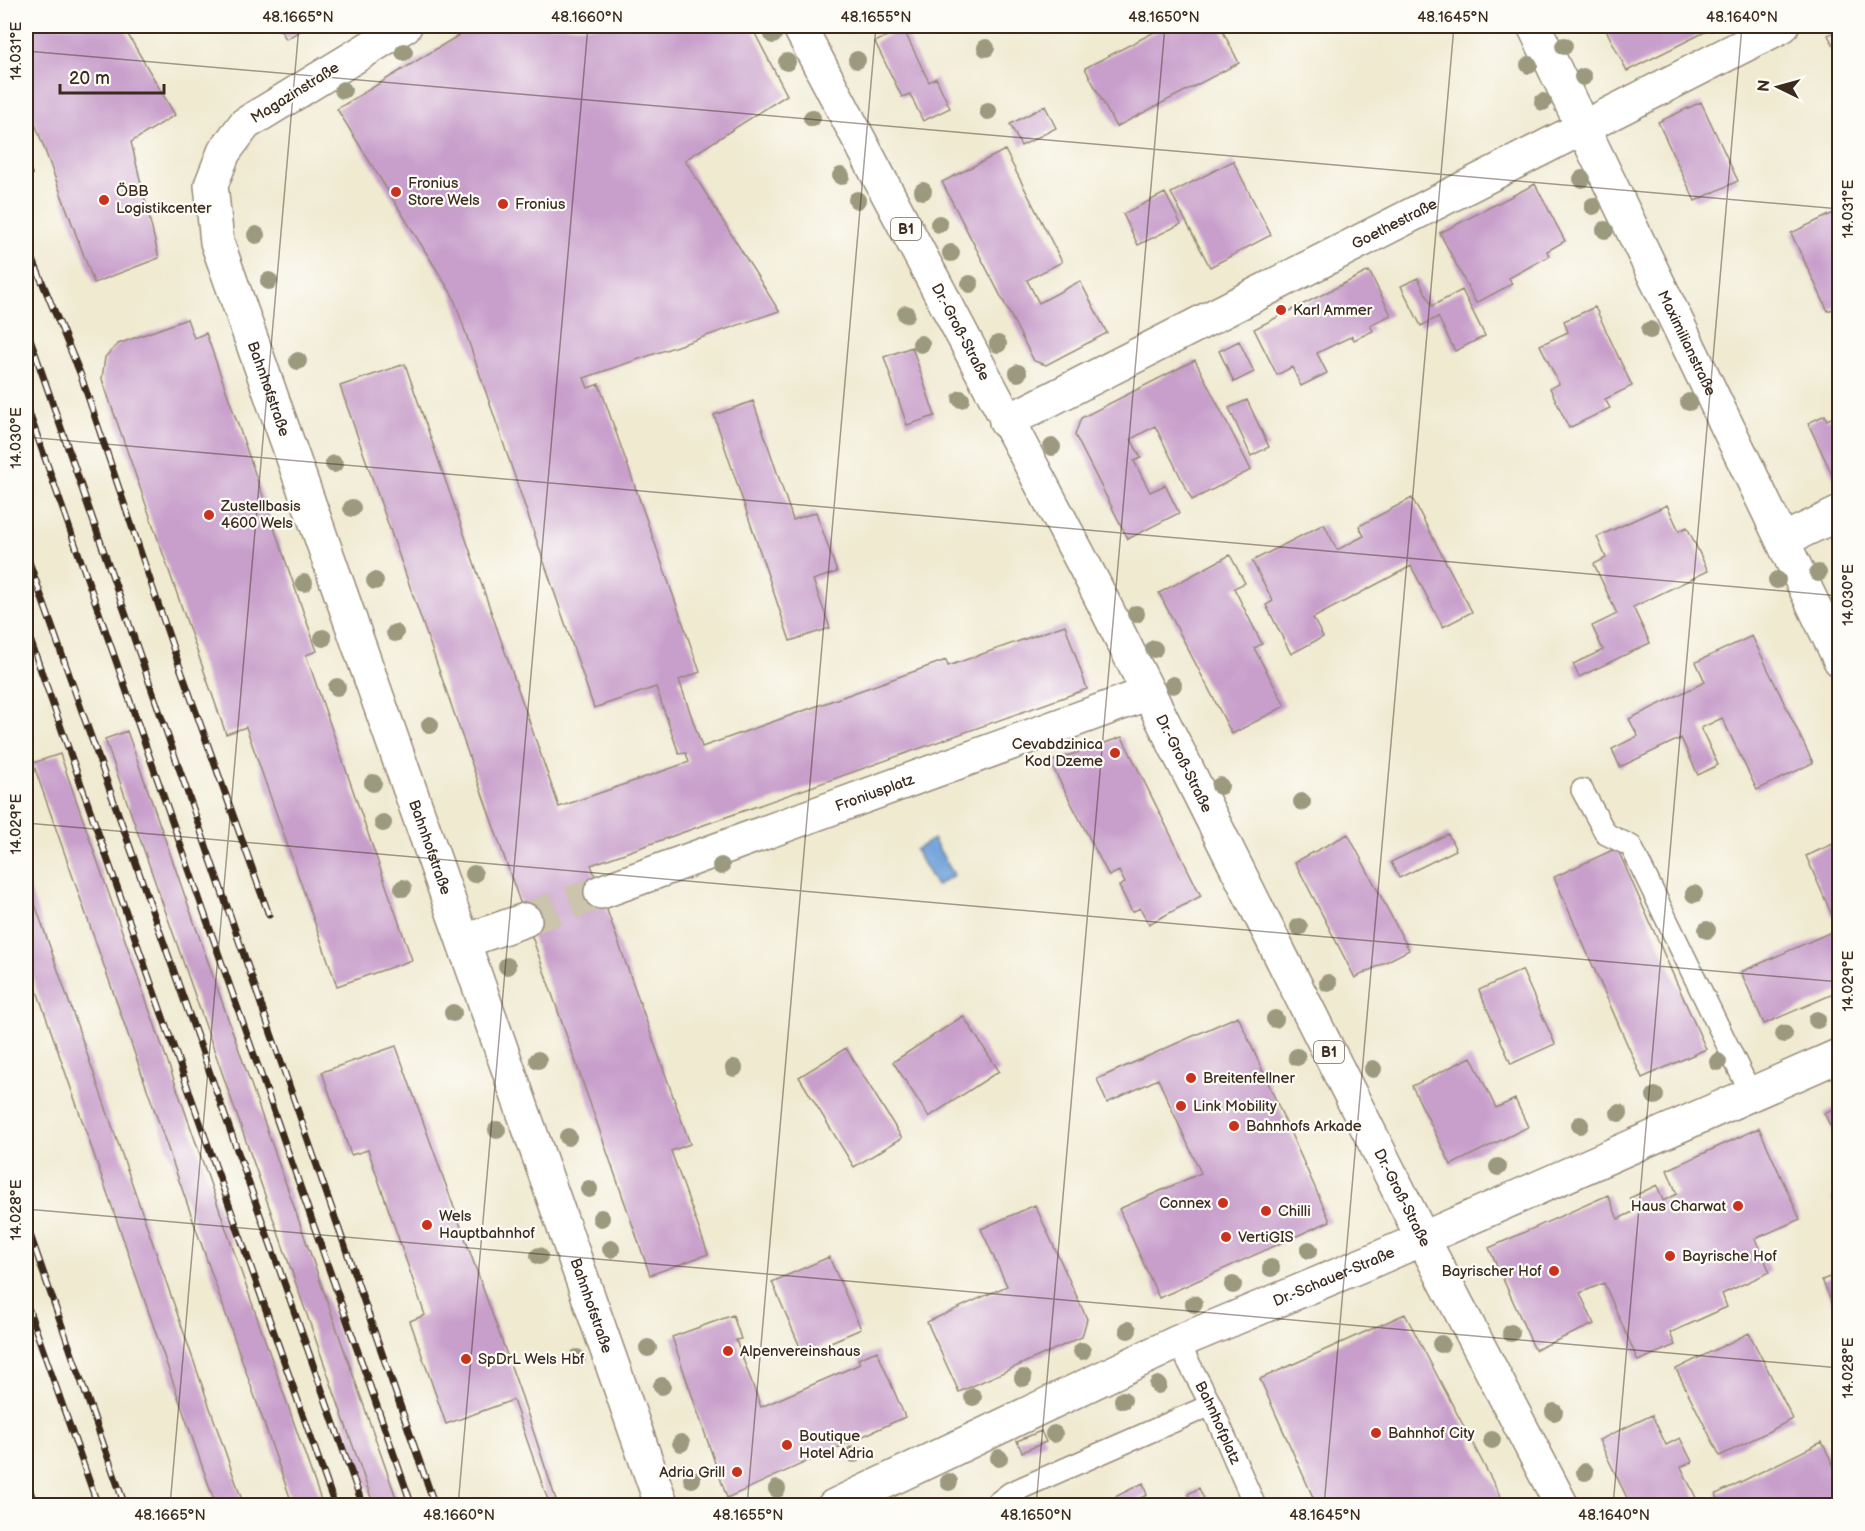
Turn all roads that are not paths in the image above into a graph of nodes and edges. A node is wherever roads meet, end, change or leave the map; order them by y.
1 (405, 26) edge
2 (799, 26) edge
3 (1534, 26) edge
4 (1782, 26) edge
5 (1584, 128) junction
6 (211, 185) joint
7 (1006, 422) junction
8 (1839, 513) edge
9 (1783, 540) junction
10 (1839, 660) edge
11 (1149, 693) junction
12 (1582, 790) dead end
13 (601, 892) tunnel mouth
14 (525, 920) tunnel mouth
15 (465, 941) junction
16 (1839, 1055) edge
17 (1751, 1094) junction
18 (1423, 1239) junction
19 (1178, 1342) junction
20 (1211, 1405) junction
21 (662, 1506) edge
22 (834, 1506) edge
23 (993, 1506) edge
24 (1255, 1506) edge
25 (1562, 1506) edge

1 - 6 street, Magazinstraße
2 - 7 street, Dr.-Groß-Straße / B1
3 - 5 street, Maximilianstraße
4 - 5 street, Goethestraße
5 - 7 street, Goethestraße
5 - 9 street, Maximilianstraße
6 - 15 street, Bahnhofstraße
7 - 11 street, Dr.-Groß-Straße / B1
8 - 9 street
9 - 10 street, Maximilianstraße
11 - 13 street, Froniusplatz
11 - 18 street, Dr.-Groß-Straße / B1
12 - 17 lane
14 - 15 street
15 - 21 street, Bahnhofstraße
16 - 17 street, Dr.-Schauer-Straße
17 - 18 street, Dr.-Schauer-Straße
18 - 19 street, Dr.-Schauer-Straße
18 - 25 street, Dr.-Groß-Straße / B1
19 - 20 lane, Bahnhofplatz
19 - 22 street, Dr.-Schauer-Straße
20 - 23 lane
20 - 24 lane, Bahnhofplatz

